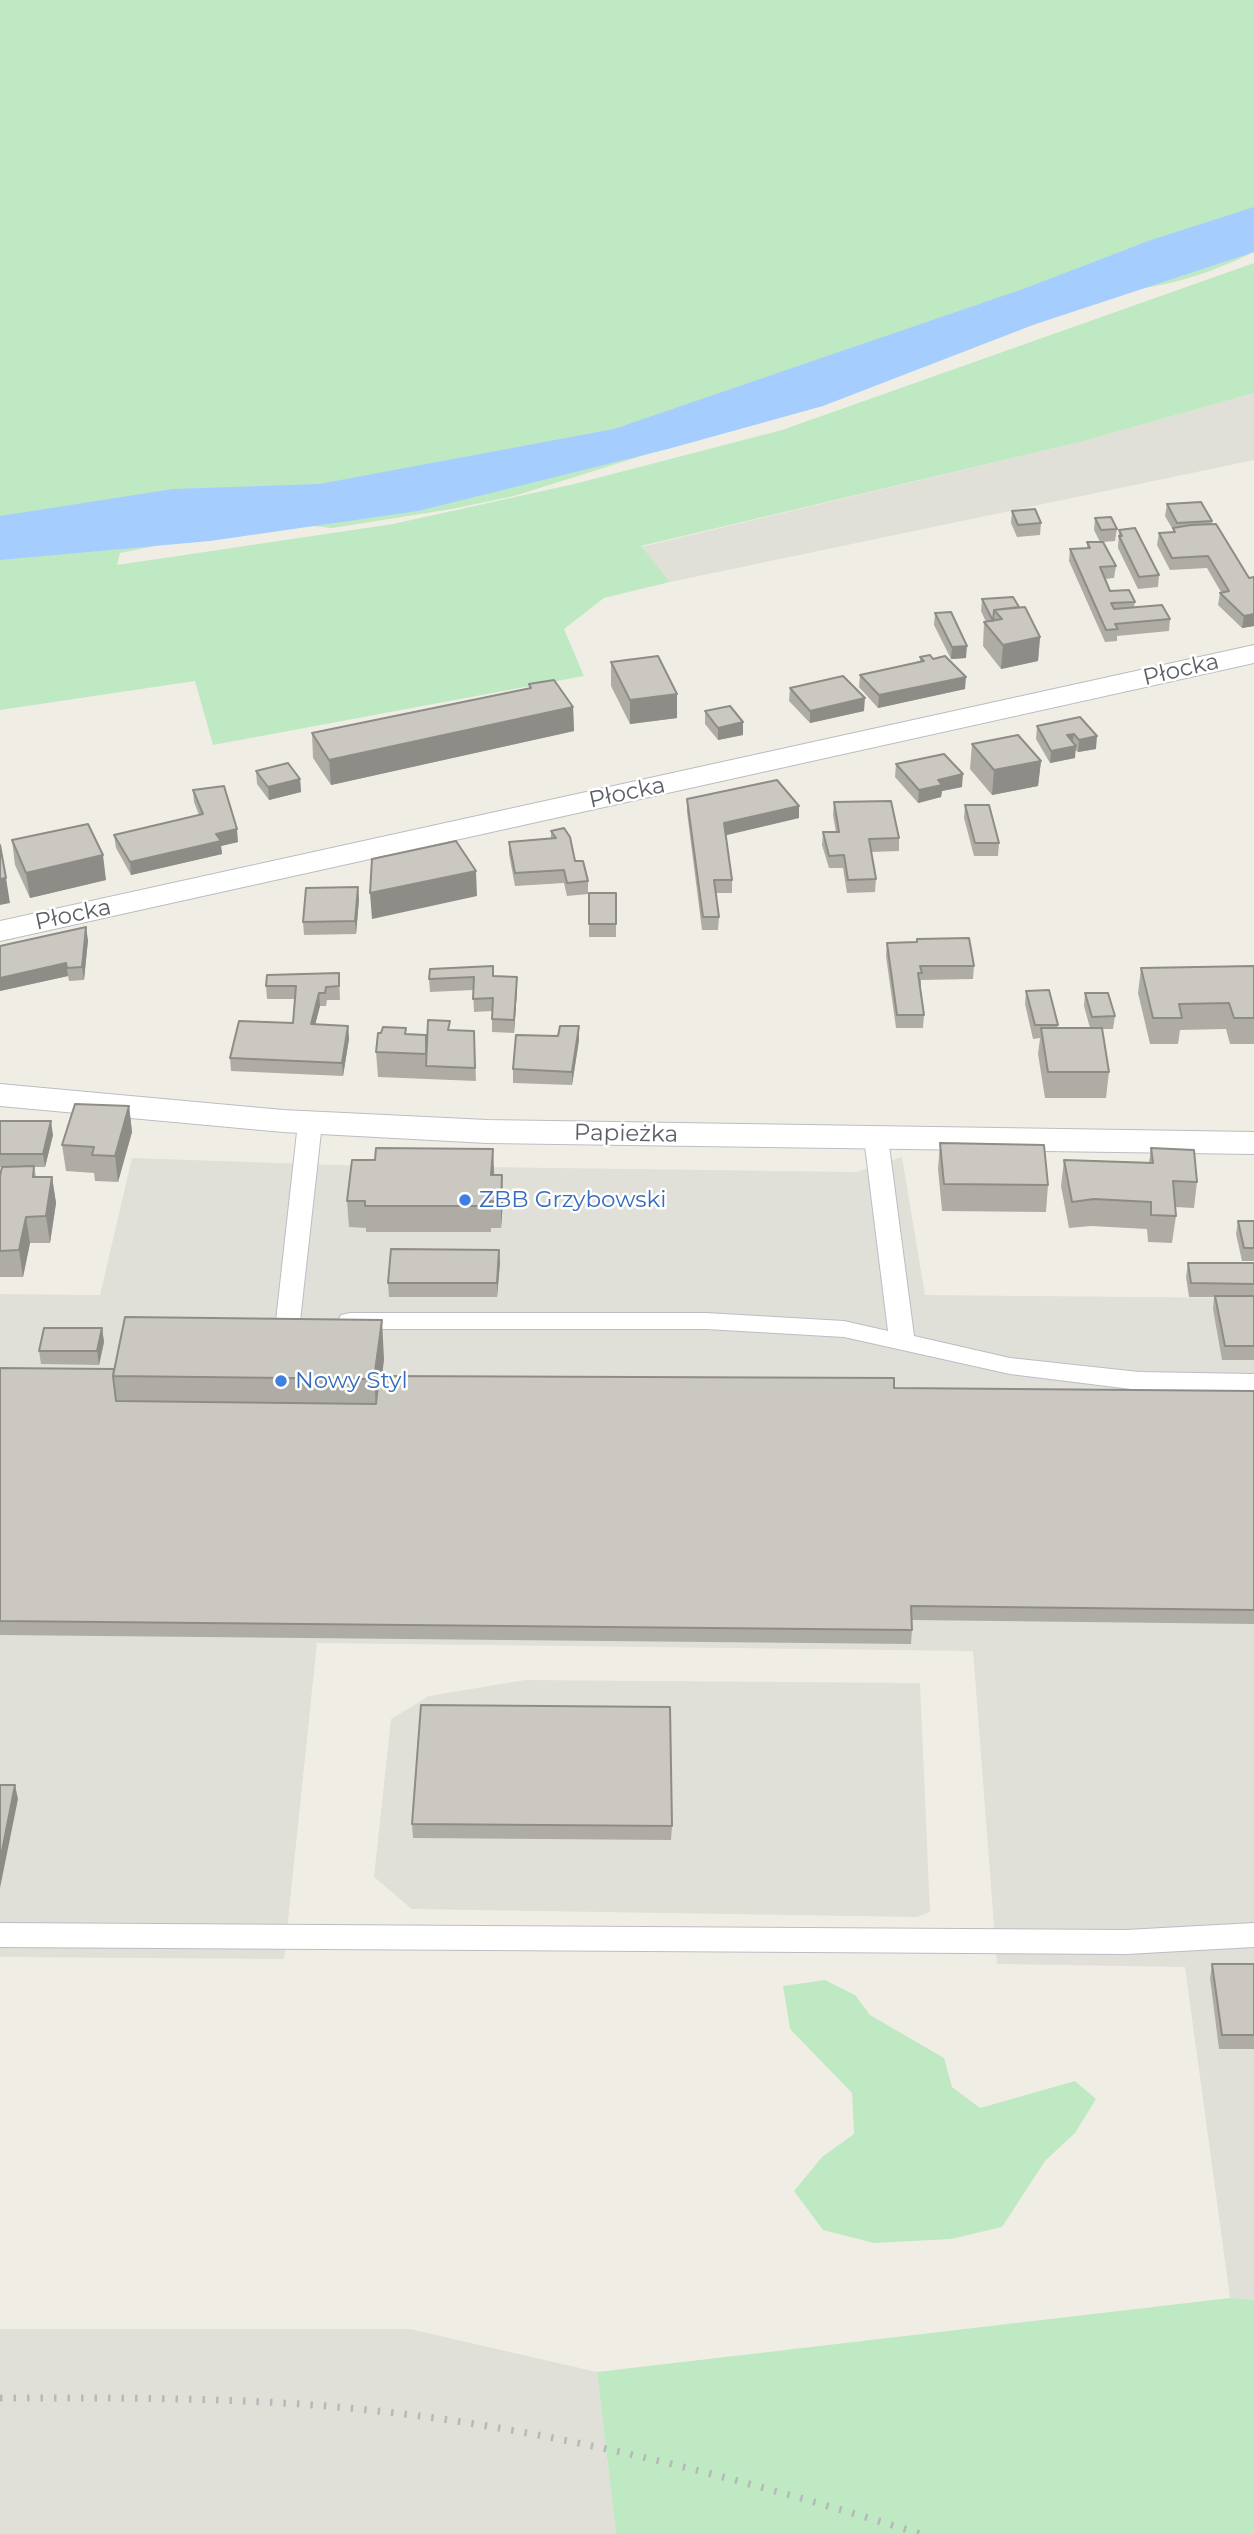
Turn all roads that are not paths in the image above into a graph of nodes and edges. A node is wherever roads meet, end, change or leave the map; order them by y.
1 (1254, 653) edge
2 (0, 931) edge
3 (0, 1095) edge
4 (310, 1124) junction
5 (876, 1138) junction
6 (1254, 1143) edge
7 (261, 1321) edge
8 (289, 1321) junction
9 (902, 1342) junction
10 (1254, 1383) edge
11 (0, 1935) edge
12 (1254, 1935) edge

1 - 2 street, Płocka
3 - 4 street, Papieżka
4 - 5 street, Papieżka
4 - 8 lane
5 - 6 street, Papieżka
5 - 9 lane
7 - 8 lane
8 - 9 lane
9 - 10 lane
11 - 12 lane

